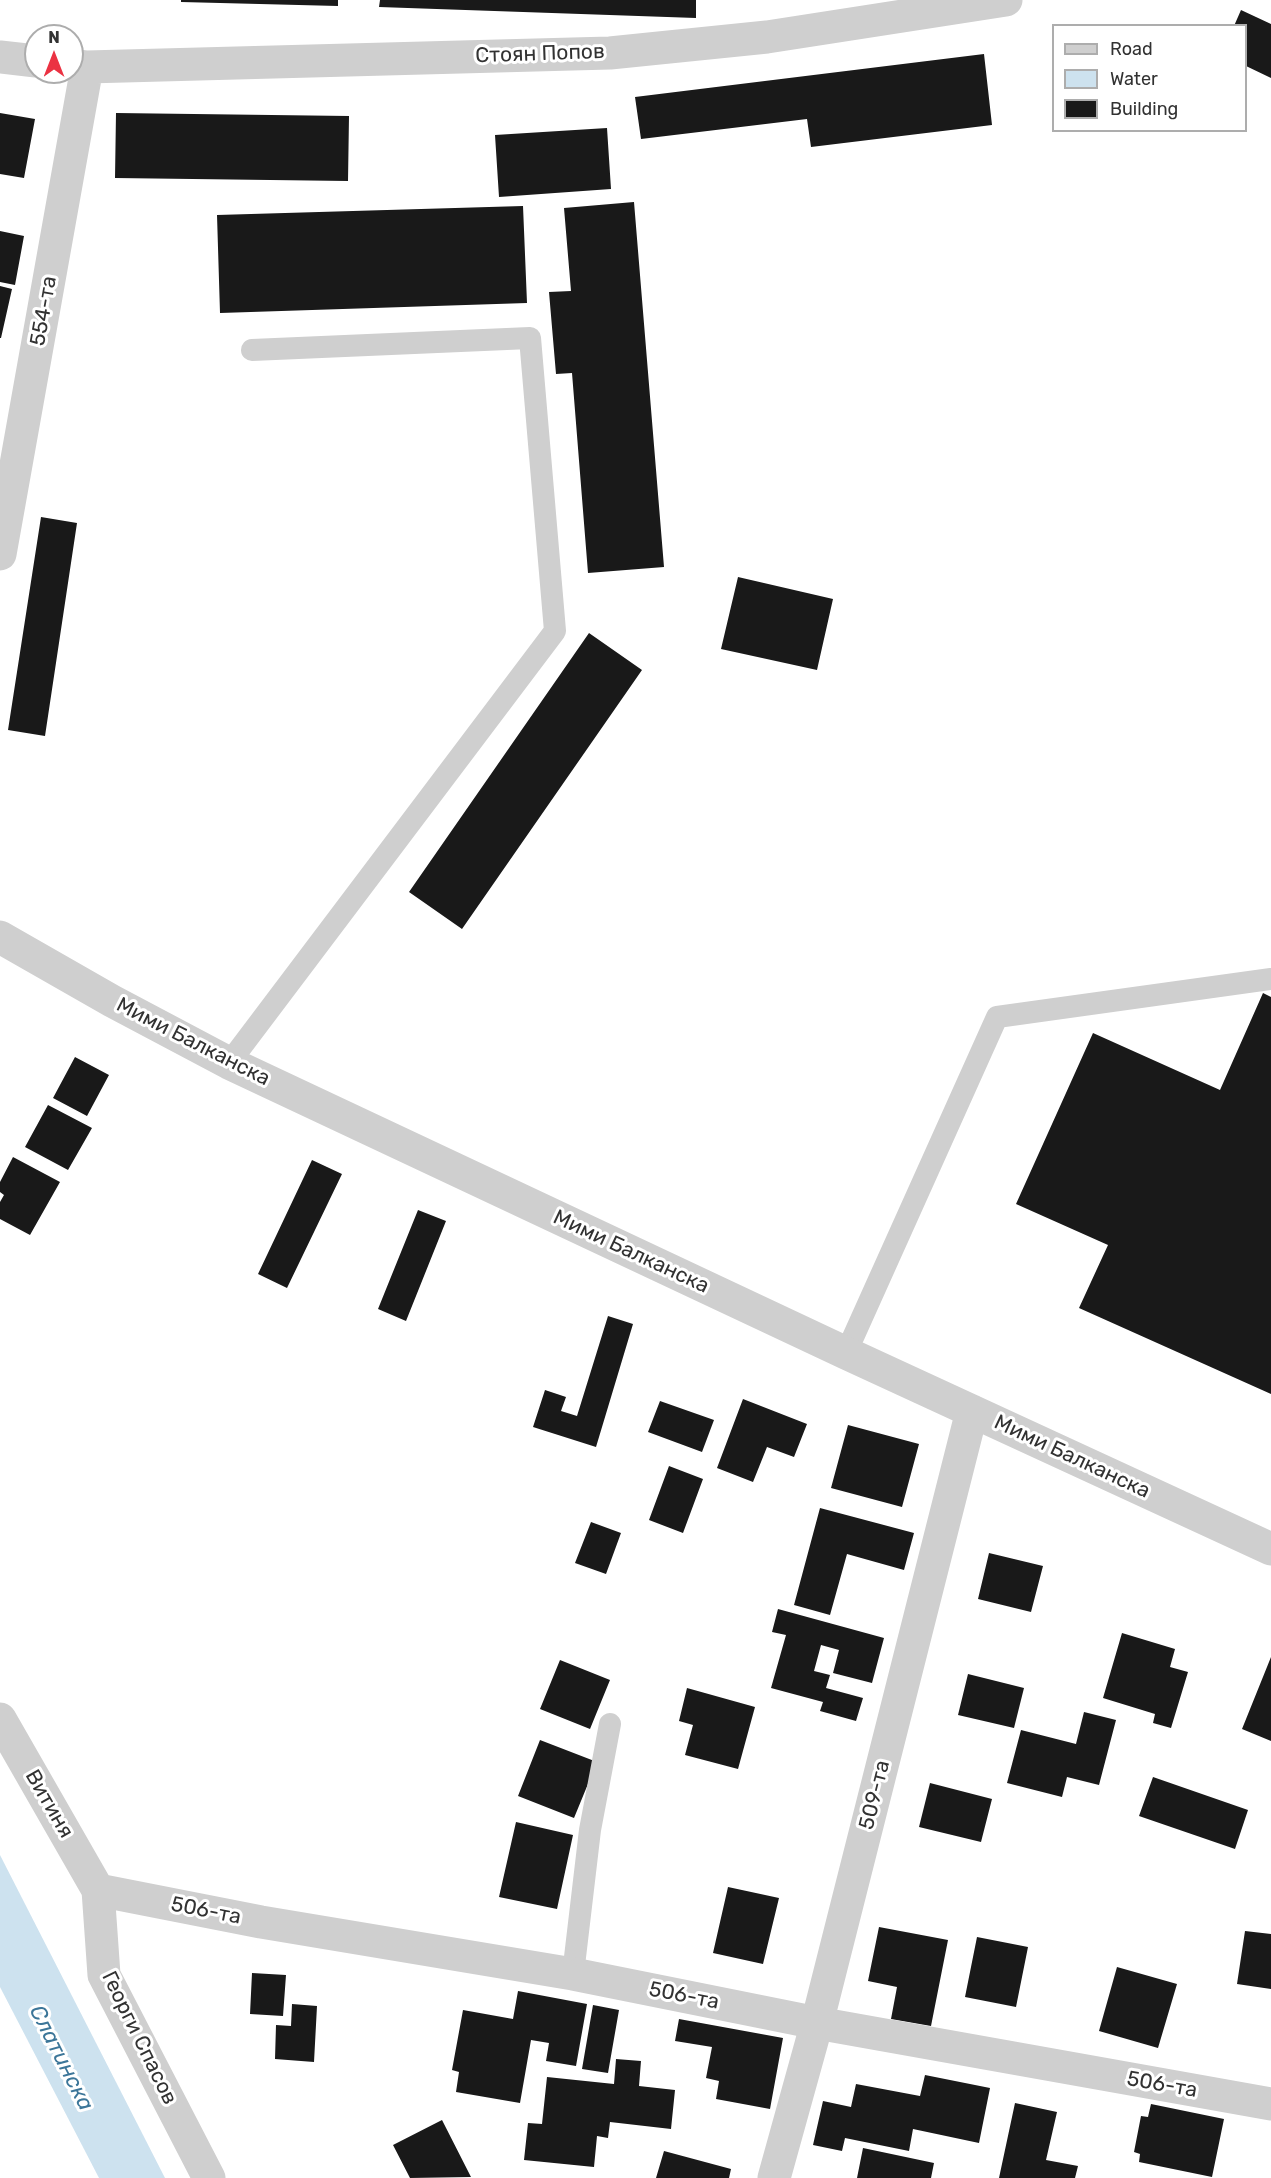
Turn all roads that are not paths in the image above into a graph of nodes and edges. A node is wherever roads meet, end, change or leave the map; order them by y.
1 (1006, 0) edge
2 (0, 57) edge
3 (24, 60) edge
4 (84, 66) edge
5 (77, 84) edge
6 (252, 350) dead end
7 (0, 554) edge
8 (0, 937) edge
9 (1271, 979) edge
10 (229, 1063) junction
11 (846, 1353) junction
12 (972, 1412) junction
13 (1271, 1549) edge
14 (0, 1719) edge
15 (610, 1724) dead end
16 (98, 1890) junction
17 (573, 1974) junction
18 (817, 2023) junction
19 (1271, 2104) edge
20 (209, 2178) edge
21 (774, 2178) edge

1 - 4 street, Стоян Попов
2 - 3 street
5 - 7 street, 554-та
6 - 10 lane
8 - 10 street, Мими Балканска
9 - 11 lane
10 - 11 street, Мими Балканска
11 - 12 street, Мими Балканска
12 - 13 street, Мими Балканска
12 - 18 street, 509-та
14 - 16 street, Витиня
15 - 17 lane
16 - 17 street, 506-та
16 - 20 street, Георги Спасов
17 - 18 street, 506-та
18 - 19 street, 506-та
18 - 21 street, 509-та

